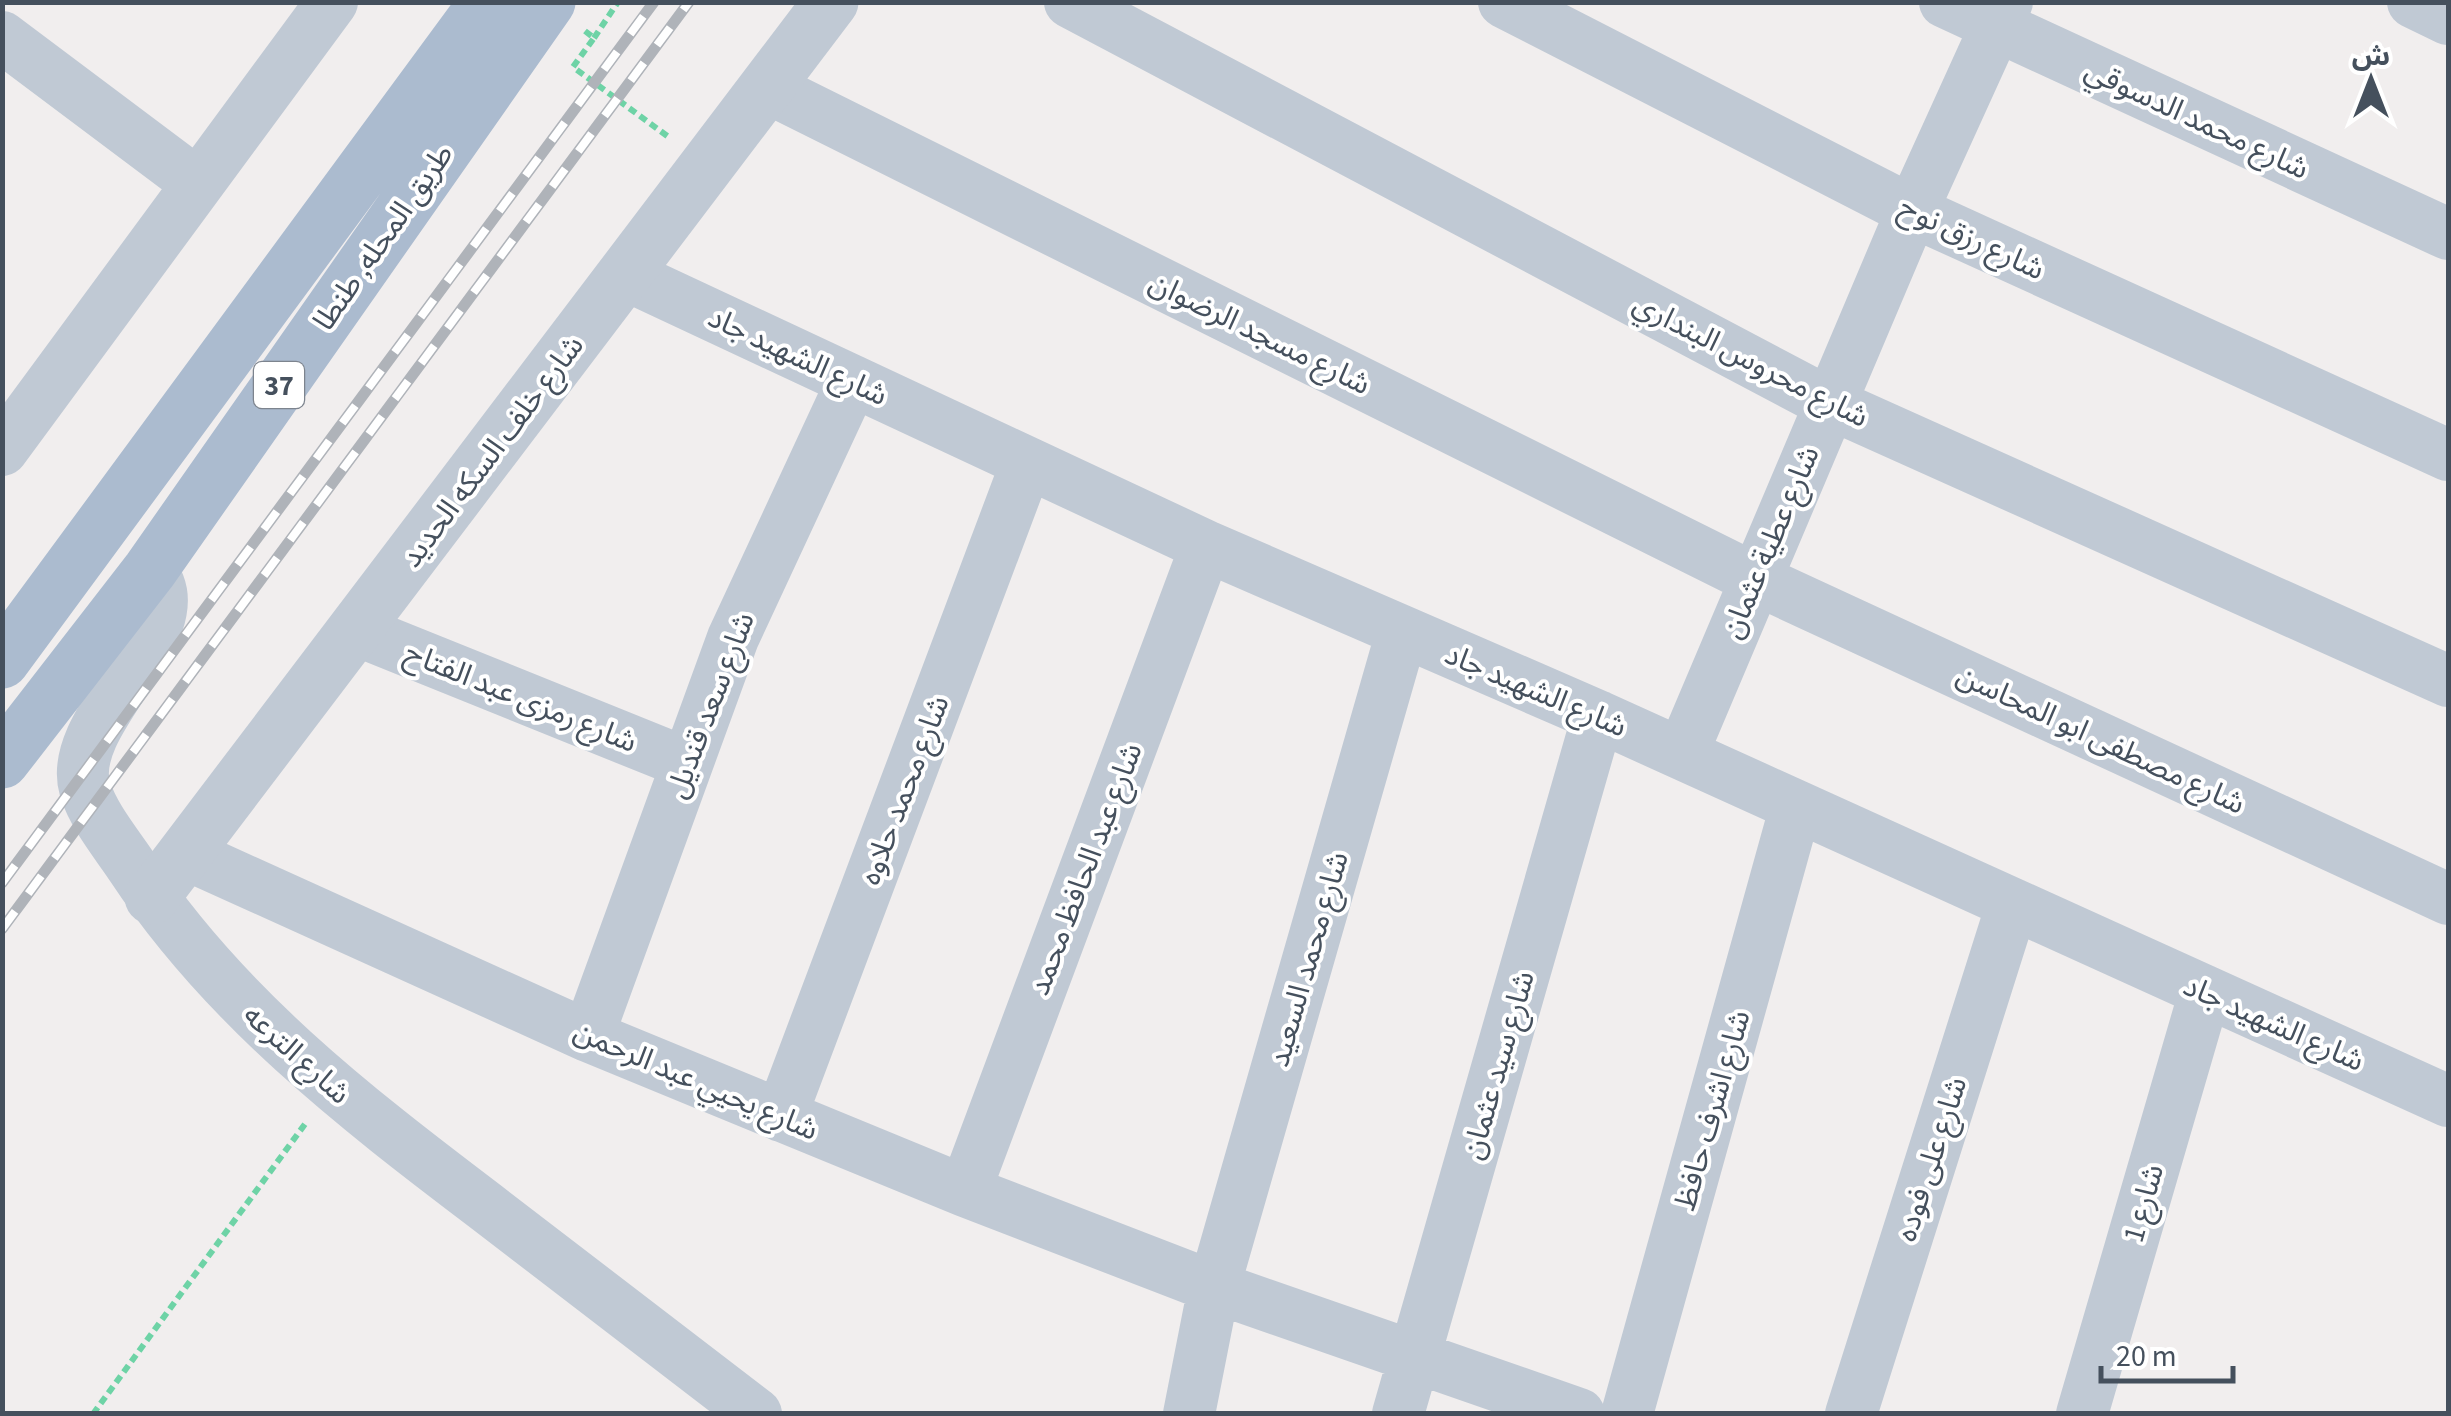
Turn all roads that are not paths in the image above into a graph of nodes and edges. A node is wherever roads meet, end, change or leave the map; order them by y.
1 (332, 2) edge
2 (487, 2) edge
3 (831, 2) edge
4 (1070, 2) edge
5 (1504, 2) edge
6 (1946, 2) edge
7 (2412, 2) edge
8 (563, 14) edge
9 (2001, 15) edge
10 (2448, 19) edge
11 (2, 38) edge
12 (768, 88) junction
13 (198, 184) junction
14 (1912, 211) junction
15 (2448, 234) edge
16 (626, 275) junction
17 (852, 382) junction
18 (1828, 403) junction
19 (2, 450) edge
20 (2448, 455) edge
21 (1026, 465) junction
22 (1206, 546) junction
23 (150, 570) junction
24 (1753, 578) junction
25 (356, 630) junction
26 (1402, 632) junction
27 (5, 653) edge
28 (2448, 680) edge
29 (1598, 716) junction
30 (1682, 754) junction
31 (2, 761) edge
32 (686, 763) junction
33 (1796, 806) junction
34 (186, 854) junction
35 (152, 897) junction
36 (2448, 899) edge
37 (2012, 905) junction
38 (2205, 992) junction
39 (588, 1036) junction
40 (2448, 1101) edge
41 (782, 1116) junction
42 (965, 1191) junction
43 (1214, 1287) junction
44 (1416, 1355) junction
45 (756, 1414) edge
46 (1188, 1414) edge
47 (1398, 1414) edge
48 (1579, 1414) edge
49 (1627, 1414) edge
50 (1850, 1414) edge
51 (2082, 1414) edge

1 - 13 street
2 - 27 main road, طريق المحله, طنطا / 37
3 - 12 street, شارع خلف السكه الحديد
4 - 18 street, شارع محروس البنداري
5 - 14 street, شارع رزق نوح
6 - 9 street, شارع محمد الدسوقي
7 - 10 street
8 - 23 main road, طريق المحله, طنطا / 37
9 - 14 street, شارع عطية عثمان
9 - 15 street, شارع محمد الدسوقي
11 - 13 street
12 - 16 street, شارع خلف السكه الحديد
12 - 24 street, شارع مسجد الرضوان
13 - 19 street
14 - 18 street, شارع عطية عثمان
14 - 20 street, شارع رزق نوح
16 - 17 street, شارع الشهيد جاد
16 - 25 street, شارع خلف السكه الحديد
17 - 21 street, شارع الشهيد جاد
17 - 32 street, شارع سعد قنديل
18 - 24 street, شارع عطية عثمان
18 - 28 street, شارع محروس البنداري
21 - 22 street, شارع الشهيد جاد
21 - 41 street, شارع محمد حلاوه
22 - 26 street, شارع الشهيد جاد
22 - 42 street, شارع عبد الحافظ محمد
23 - 31 main road, طريق المحله, طنطا / 37
23 - 35 street, شارع الترعه
24 - 30 street, شارع عطية عثمان
24 - 36 street, شارع مصطفى ابو المحاسن
25 - 32 street, شارع رمزى عبد الفتاح
25 - 34 street, شارع خلف السكه الحديد
26 - 29 street, شارع الشهيد جاد
26 - 43 street, شارع محمد السعيد
29 - 30 street, شارع الشهيد جاد
29 - 44 street, شارع سيد عثمان
30 - 33 street, شارع الشهيد جاد
32 - 39 street, شارع سعد قنديل
33 - 37 street, شارع الشهيد جاد
33 - 49 street, شارع اشرف حافظ
34 - 35 street, شارع خلف السكه الحديد
34 - 39 street, شارع يحيي عبد الرحمن
35 - 45 street, شارع الترعه
37 - 38 street, شارع الشهيد جاد
37 - 50 street, شارع على فوده
38 - 40 street, شارع الشهيد جاد
38 - 51 street, شارع 1
39 - 41 street, شارع يحيي عبد الرحمن
41 - 42 street, شارع يحيي عبد الرحمن
42 - 43 street, شارع يحيي عبد الرحمن
43 - 44 street, شارع يحيي عبد الرحمن
43 - 46 street, شارع محمد السعيد
44 - 47 street, شارع سيد عثمان
44 - 48 street, شارع يحيي عبد الرحمن

